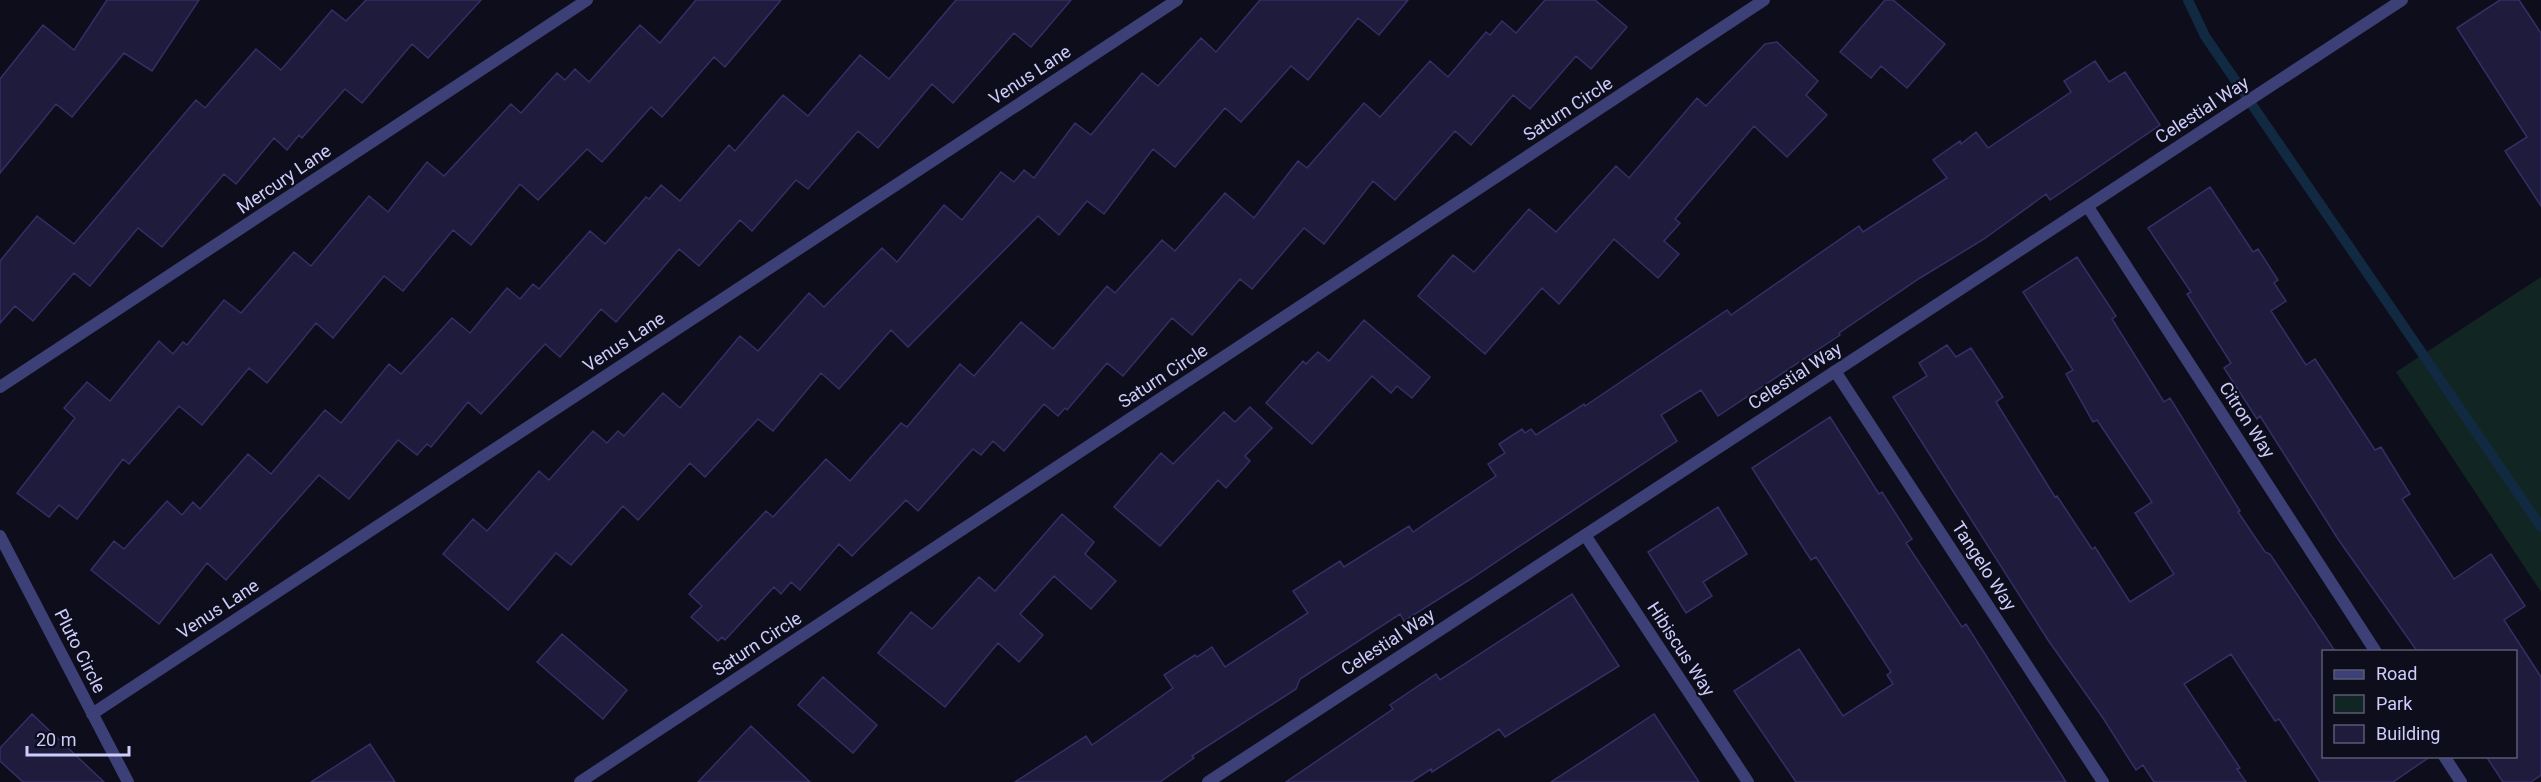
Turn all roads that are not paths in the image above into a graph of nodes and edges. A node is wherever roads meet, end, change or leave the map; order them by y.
1 (587, 0) edge
2 (1177, 0) edge
3 (1764, 0) edge
4 (2402, 0) edge
5 (2088, 207) junction
6 (1836, 370) junction
7 (0, 387) edge
8 (1585, 535) junction
9 (0, 536) edge
10 (2375, 650) edge
11 (92, 714) junction
12 (2445, 758) edge
13 (128, 782) edge
14 (580, 782) edge
15 (1208, 782) edge
16 (1748, 782) edge
17 (2103, 782) edge
18 (2461, 782) edge

1 - 7 street, Mercury Lane
2 - 11 street, Venus Lane
3 - 14 street, Saturn Circle
4 - 5 street, Celestial Way
5 - 6 street, Celestial Way
5 - 10 street, Citron Way
6 - 8 street, Celestial Way
6 - 17 street, Tangelo Way
8 - 15 street, Celestial Way
8 - 16 street, Hibiscus Way
9 - 11 street, Pluto Circle
11 - 13 street, Pluto Circle
12 - 18 street

